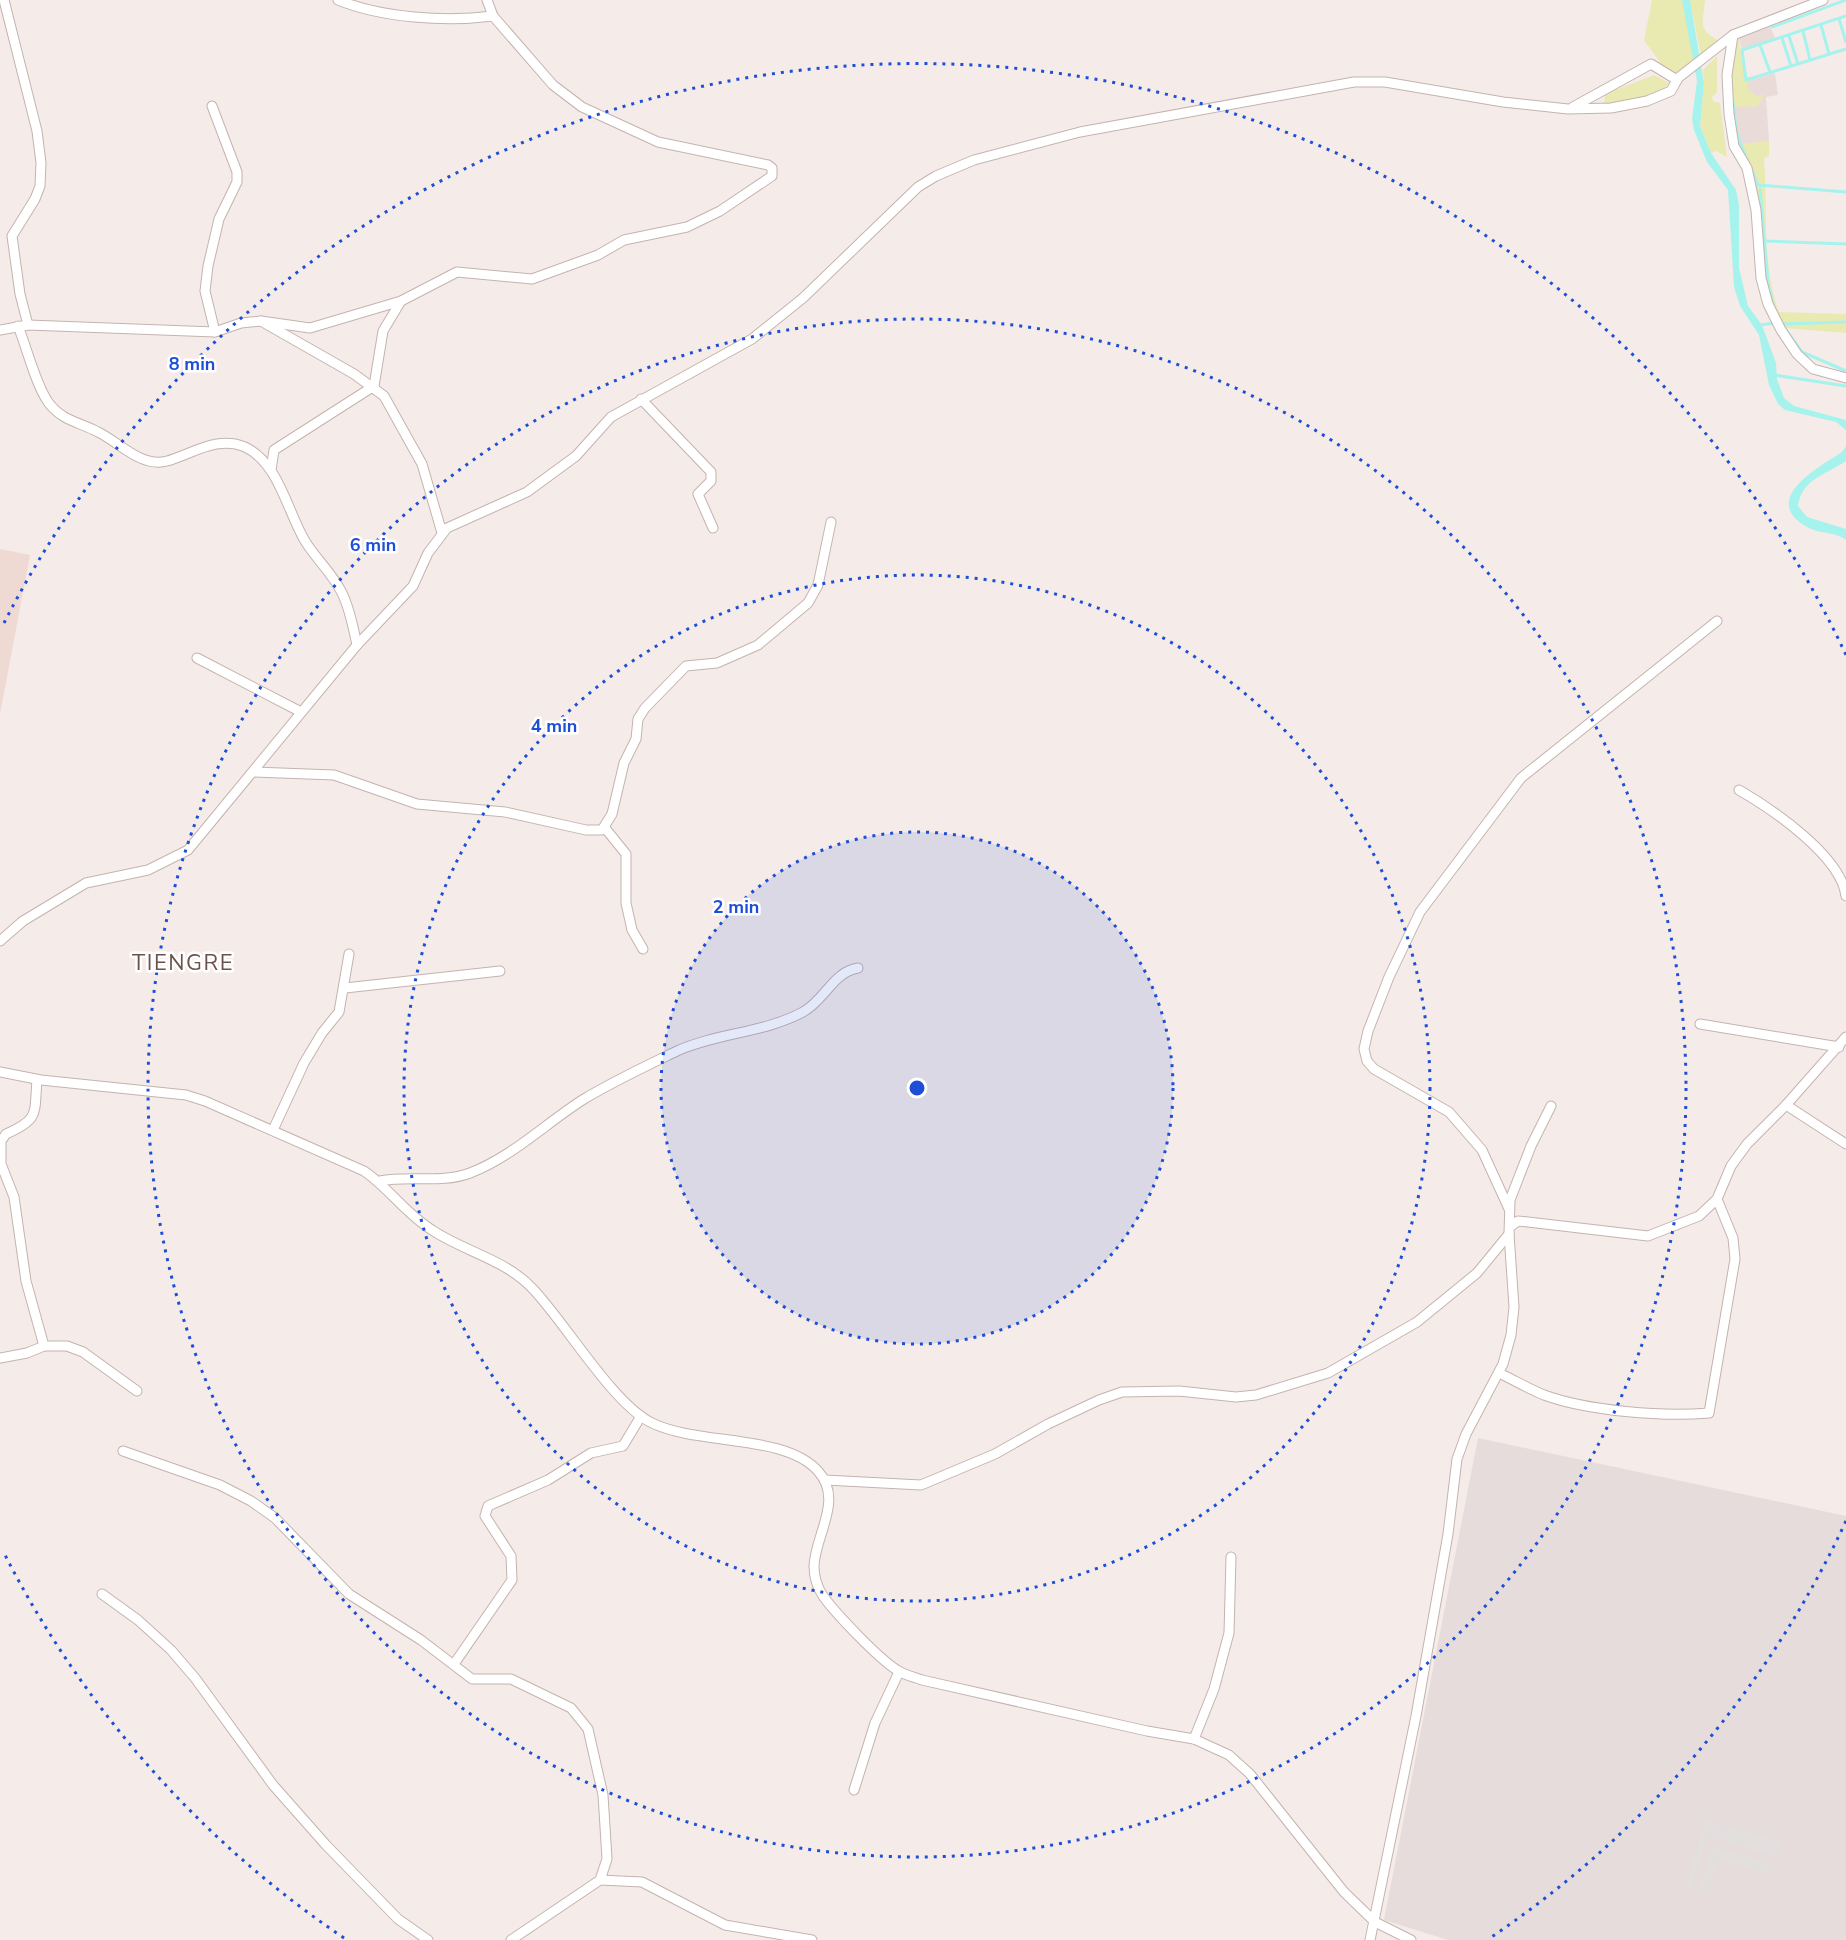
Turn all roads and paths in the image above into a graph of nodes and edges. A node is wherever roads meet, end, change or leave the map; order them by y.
1 (4, 0) edge
2 (338, 0) edge
3 (487, 0) edge
4 (1822, 0) edge
5 (493, 16) junction
6 (1733, 35) junction
7 (1678, 79) junction
8 (212, 106) dead end
9 (1568, 109) junction
10 (401, 302) junction
11 (261, 321) junction
12 (23, 325) junction
13 (0, 330) edge
14 (215, 333) junction
15 (1846, 378) edge
16 (374, 386) junction
17 (641, 399) junction
18 (271, 470) junction
19 (831, 522) dead end
20 (713, 528) dead end
21 (442, 533) junction
22 (1717, 621) dead end
23 (357, 645) junction
24 (197, 658) dead end
25 (301, 712) junction
26 (254, 772) junction
27 (1739, 790) dead end
28 (605, 828) junction
29 (1846, 896) edge
30 (0, 941) edge
31 (643, 949) dead end
32 (349, 954) dead end
33 (858, 968) dead end
34 (500, 971) dead end
35 (345, 988) junction
36 (1700, 1024) dead end
37 (1846, 1037) edge
38 (1839, 1047) junction
39 (0, 1072) edge
40 (37, 1080) junction
41 (1786, 1105) junction
42 (1551, 1106) dead end
43 (273, 1130) junction
44 (1846, 1144) edge
45 (380, 1181) junction
46 (1717, 1199) junction
47 (1509, 1209) junction
48 (1510, 1230) junction
49 (44, 1346) junction
50 (0, 1358) edge
51 (1499, 1372) junction
52 (137, 1391) dead end
53 (641, 1416) junction
54 (123, 1451) dead end
55 (825, 1480) junction
56 (1231, 1557) dead end
57 (102, 1594) dead end
58 (454, 1664) junction
59 (899, 1672) junction
60 (1194, 1739) junction
61 (854, 1790) dead end
62 (600, 1880) junction
63 (1375, 1922) junction
64 (428, 1940) edge
65 (512, 1940) edge
66 (812, 1940) edge
67 (1370, 1940) edge
68 (1411, 1940) edge

1 - 12 street
2 - 5 street
3 - 5 street
4 - 6 street
5 - 10 street
6 - 7 street
6 - 15 street
7 - 9 street
7 - 9 street
8 - 14 street
9 - 17 street
10 - 11 street
10 - 16 street
11 - 14 street
11 - 16 street
12 - 13 street
12 - 14 street
12 - 18 street
16 - 18 street
16 - 21 street
17 - 20 street
17 - 21 street
18 - 23 street
19 - 28 street
21 - 23 street
22 - 47 street
23 - 25 street
24 - 25 street
25 - 26 street
26 - 28 street
26 - 30 street
27 - 29 street
28 - 31 street
32 - 35 street
33 - 45 street
34 - 35 street
35 - 43 street
36 - 38 street
37 - 38 street
38 - 41 street
39 - 40 street
40 - 43 street
40 - 49 street
41 - 44 street
41 - 46 street
42 - 47 street
43 - 45 street
45 - 53 street
46 - 48 street
46 - 51 street
47 - 48 street
48 - 51 street
48 - 55 street
49 - 50 street
49 - 52 street
51 - 63 street
53 - 55 street
53 - 58 street
54 - 58 street
55 - 59 street
56 - 60 street
57 - 64 street
58 - 62 street
59 - 60 street
59 - 61 street
60 - 63 street
62 - 65 street
62 - 66 street
63 - 67 street
63 - 68 street

